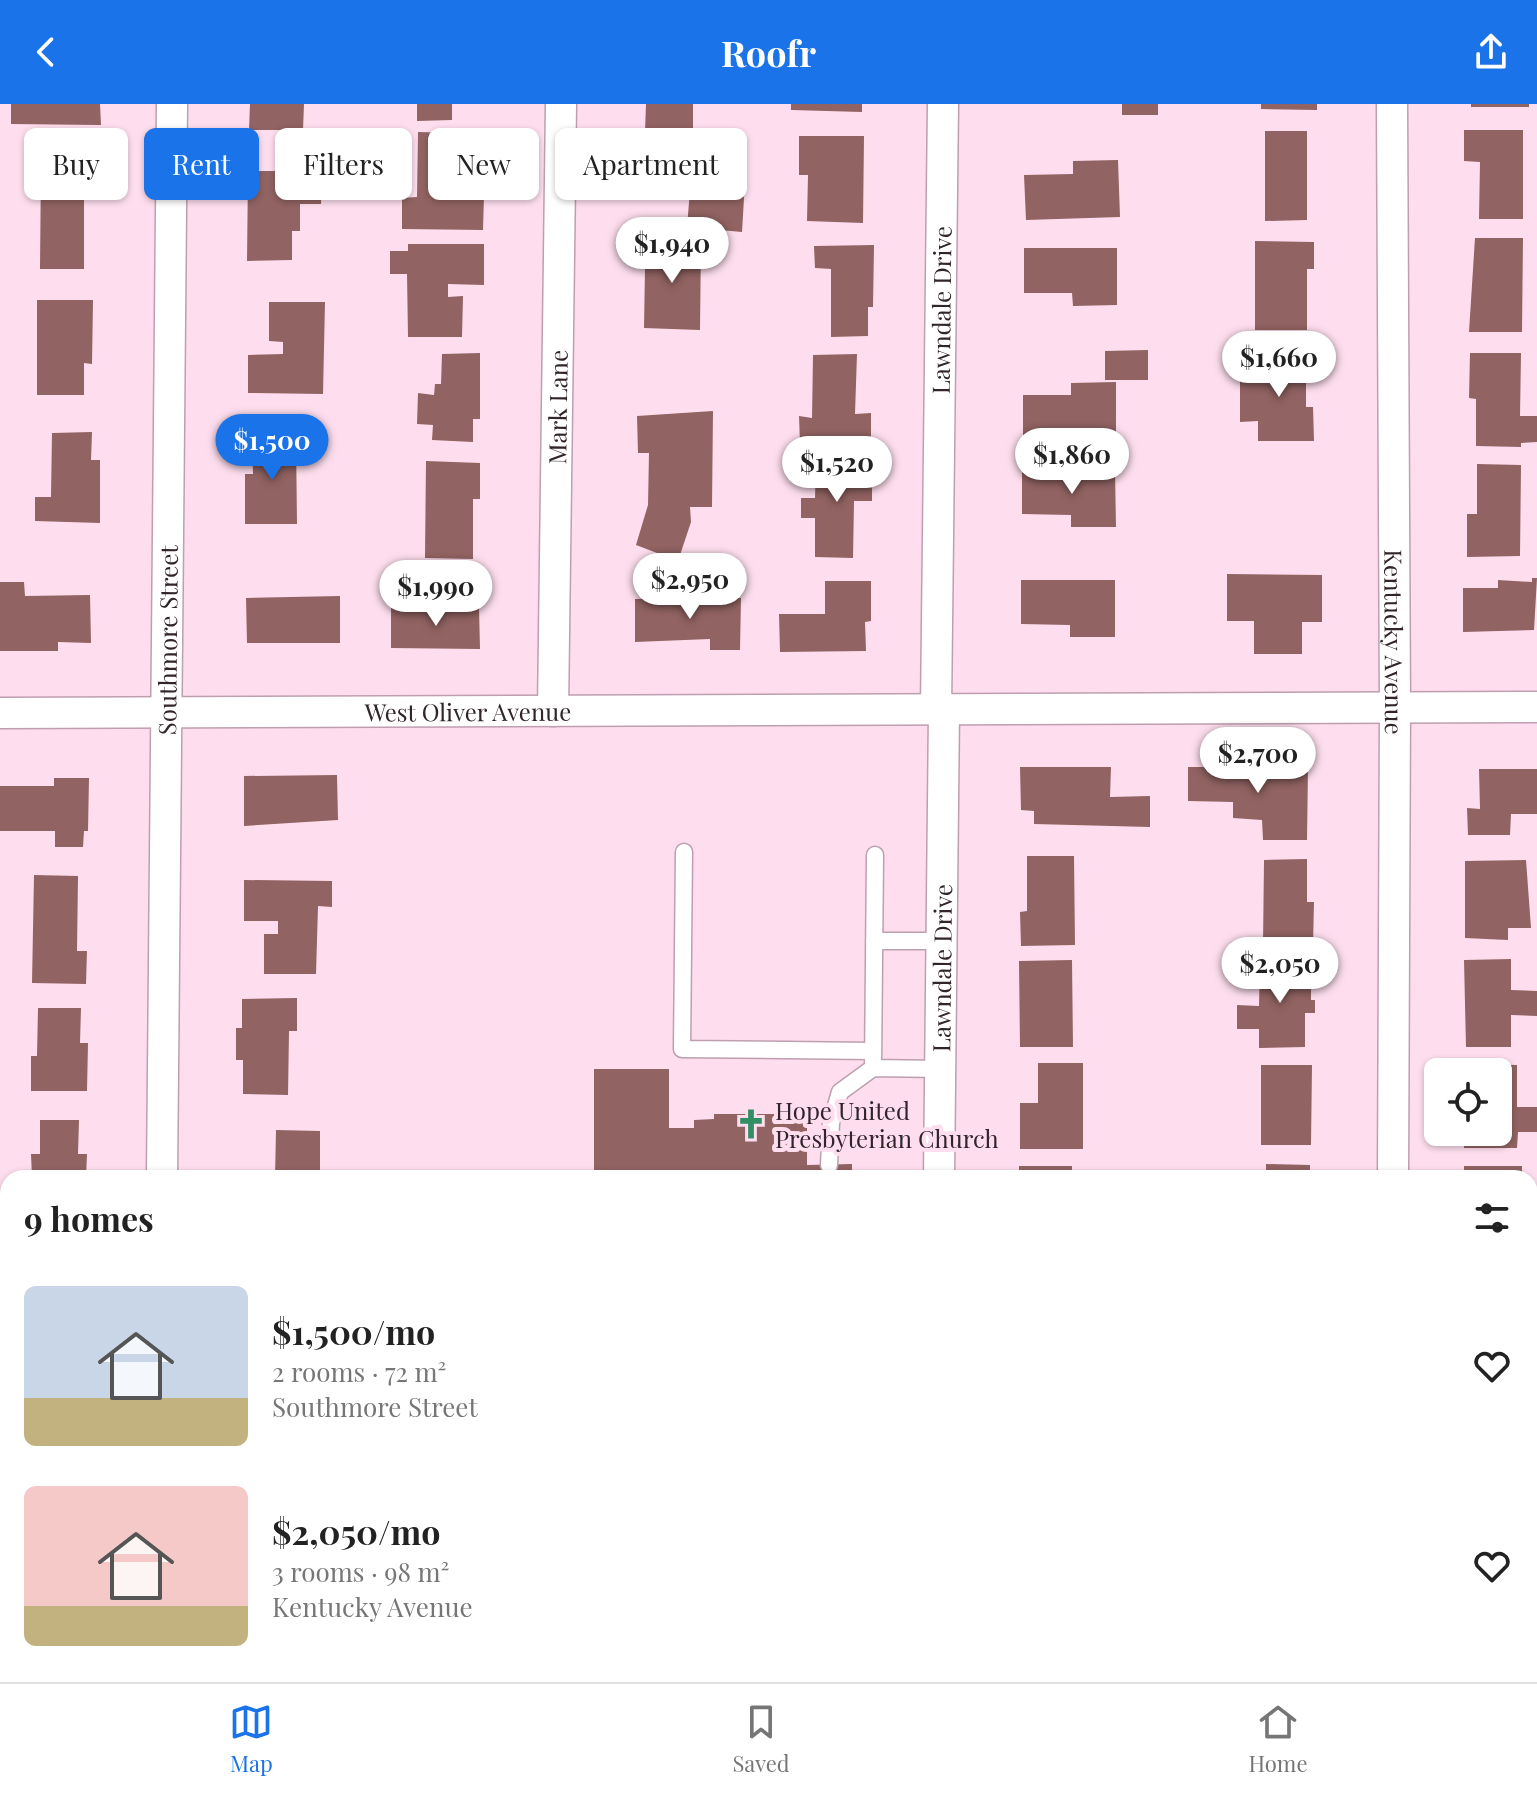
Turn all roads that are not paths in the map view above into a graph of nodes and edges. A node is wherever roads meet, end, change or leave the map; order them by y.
1 (172, 104) edge
2 (561, 104) edge
3 (943, 104) edge
4 (1392, 104) edge
5 (1537, 707) edge
6 (1395, 708) junction
7 (940, 710) junction
8 (553, 711) junction
9 (169, 712) junction
10 (0, 713) edge
11 (684, 852) dead end
12 (875, 855) dead end
13 (874, 941) junction
14 (942, 941) junction
15 (873, 1060) junction
16 (940, 1069) junction
17 (829, 1165) dead end
18 (162, 1170) edge
19 (939, 1170) edge
20 (1393, 1170) edge

1 - 9 street, Southmore Street
2 - 8 street, Mark Lane
3 - 7 street, Lawndale Drive
4 - 6 street, Kentucky Avenue
5 - 6 street, West Oliver Avenue
6 - 7 street, West Oliver Avenue
6 - 20 street, Kentucky Avenue
7 - 8 street, West Oliver Avenue
7 - 14 street, Lawndale Drive
8 - 9 street, West Oliver Avenue
9 - 10 street, West Oliver Avenue
9 - 18 street, Southmore Street
11 - 15 lane
12 - 13 lane
13 - 14 lane
13 - 15 lane
14 - 16 street, Lawndale Drive
15 - 16 lane
15 - 17 lane
16 - 19 street, Lawndale Drive

